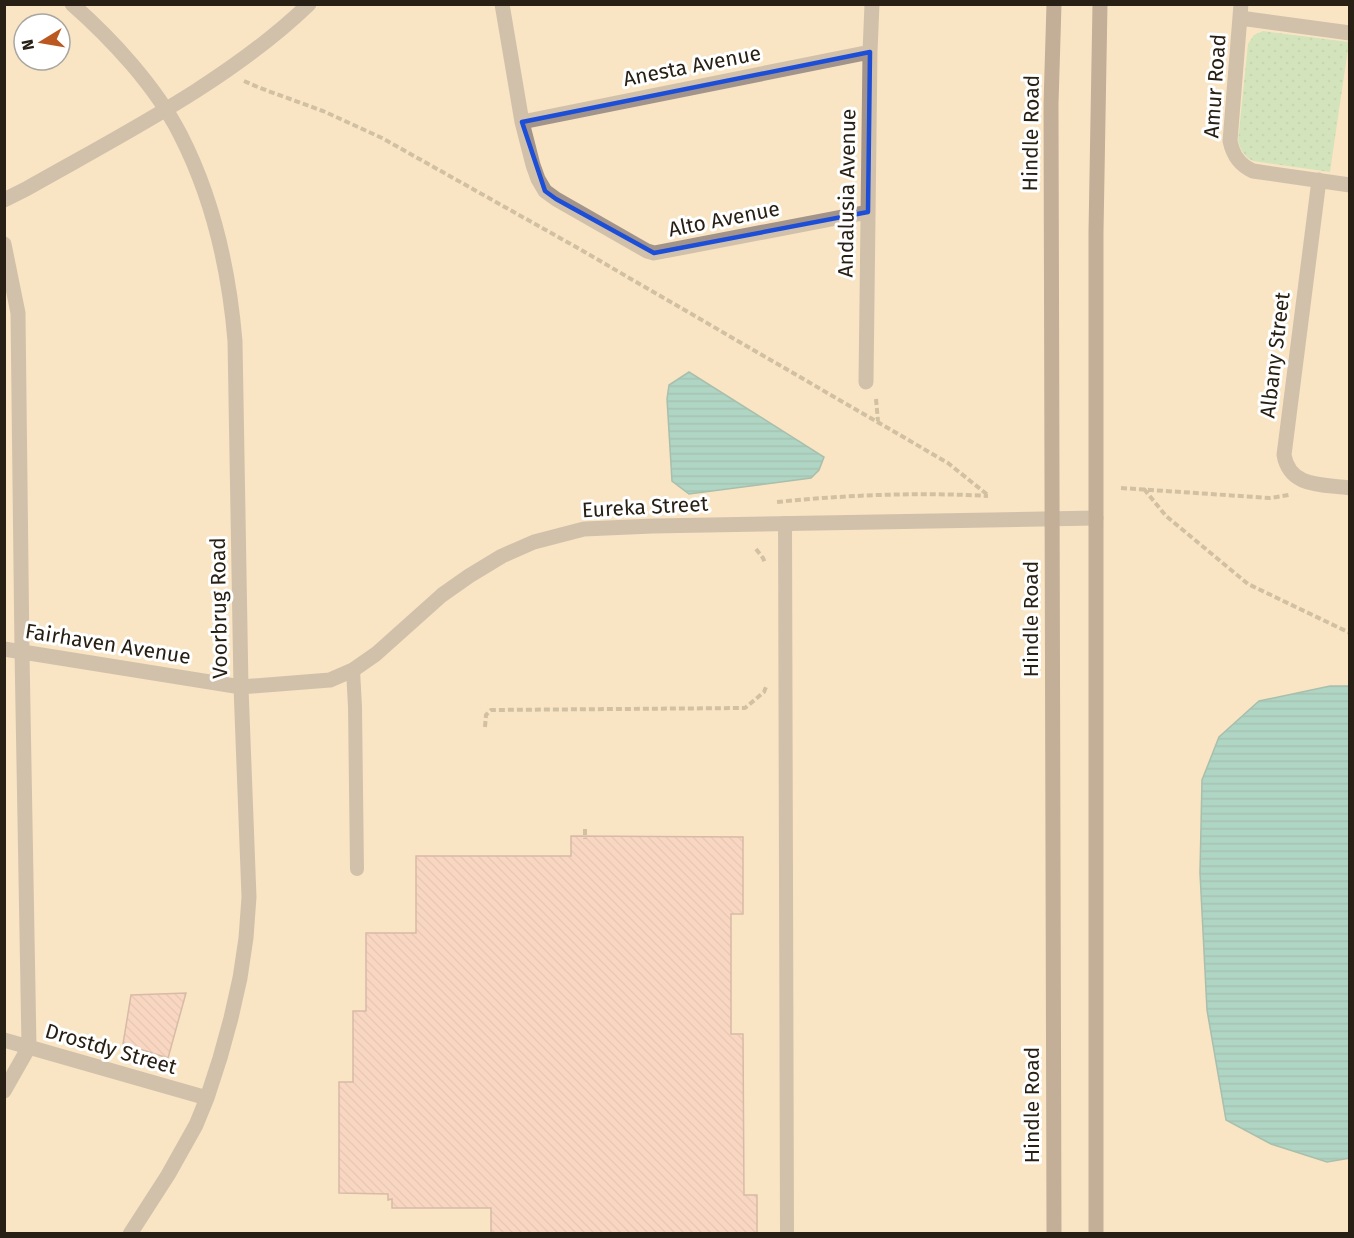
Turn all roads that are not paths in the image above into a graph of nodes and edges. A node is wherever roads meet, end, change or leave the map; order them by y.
1 (72, 4) edge
2 (309, 4) edge
3 (502, 4) edge
4 (872, 4) edge
5 (1054, 4) edge
6 (1100, 4) edge
7 (1241, 11) edge
8 (1350, 33) edge
9 (870, 52) junction
10 (165, 110) junction
11 (522, 122) junction
12 (1319, 180) junction
13 (1350, 184) edge
14 (4, 200) edge
15 (868, 212) junction
16 (4, 244) edge
17 (866, 382) dead end
18 (1350, 488) edge
19 (1096, 518) junction
20 (1052, 519) junction
21 (785, 523) junction
22 (4, 649) edge
23 (22, 652) junction
24 (353, 670) junction
25 (241, 687) junction
26 (357, 869) dead end
27 (4, 1040) edge
28 (29, 1047) junction
29 (4, 1091) edge
30 (207, 1098) junction
31 (130, 1233) edge
32 (787, 1233) edge
33 (1054, 1233) edge
34 (1096, 1233) edge

1 - 10 street, Voorbrug Road
2 - 10 street
3 - 11 street, Alto Avenue
4 - 9 street, Andalusia Avenue
5 - 20 main road, Hindle Road
6 - 19 main road
7 - 8 street
7 - 12 street, Amur Road
9 - 11 street, Anesta Avenue
9 - 15 street, Andalusia Avenue
10 - 14 street
10 - 25 street, Voorbrug Road
11 - 15 street, Alto Avenue
12 - 13 street, Amur Road
12 - 18 street, Albany Street
15 - 17 street, Andalusia Avenue
16 - 23 street
19 - 20 street, Eureka Street
19 - 34 main road
20 - 21 street, Eureka Street
20 - 33 main road, Hindle Road
21 - 24 street, Eureka Street
21 - 32 lane
22 - 23 street, Fairhaven Avenue
23 - 25 street, Fairhaven Avenue
23 - 28 street
24 - 25 street, Eureka Street
24 - 26 lane
25 - 30 street, Voorbrug Road
27 - 28 street, Drostdy Street
28 - 29 street
28 - 30 street, Drostdy Street
30 - 31 street, Voorbrug Road

